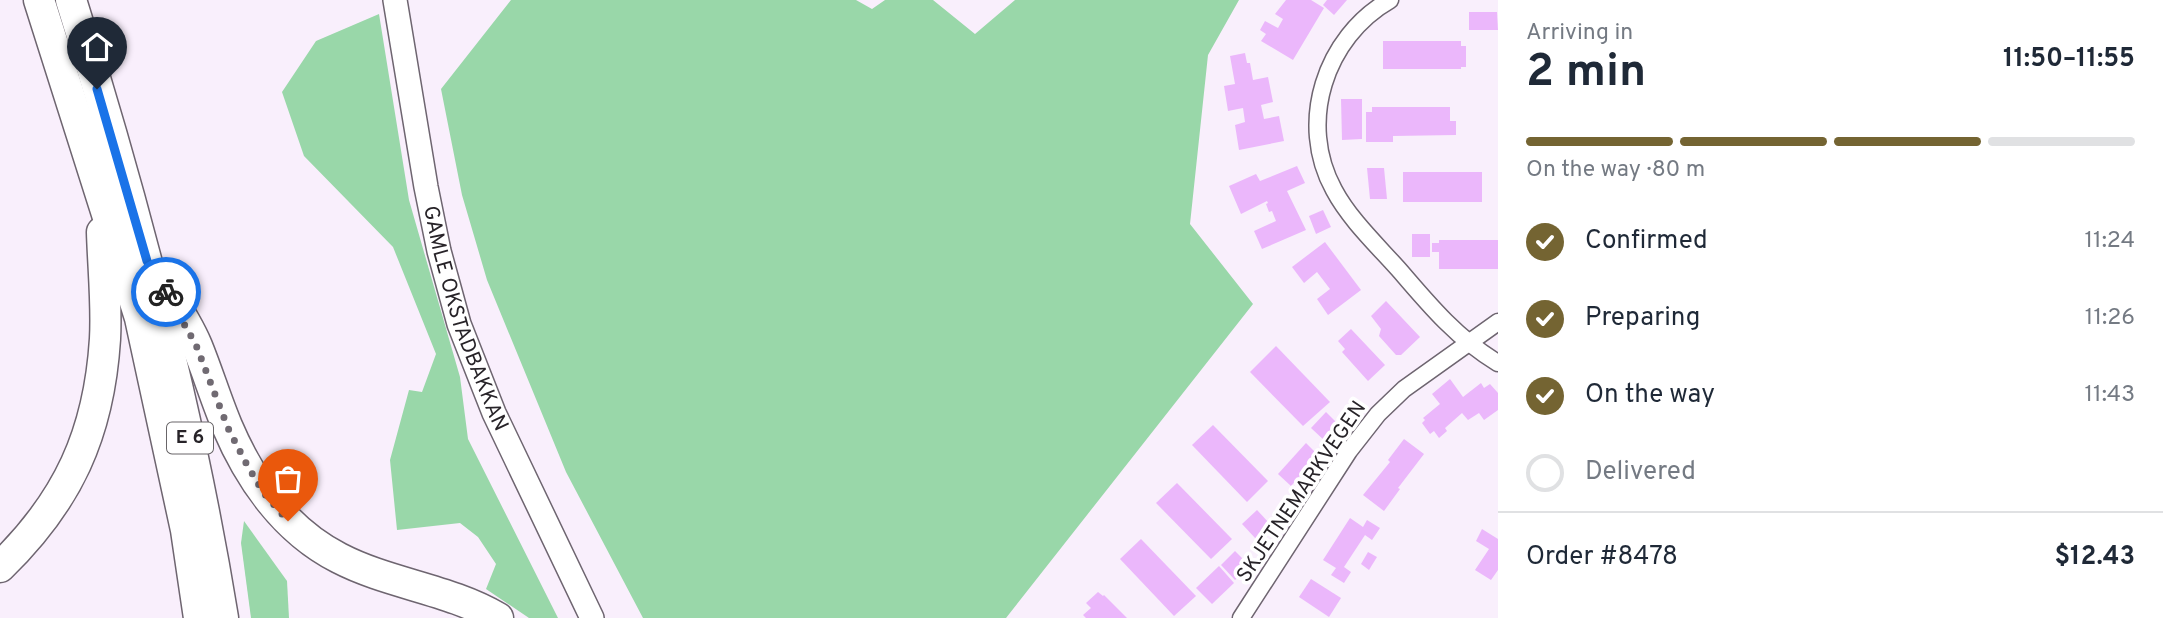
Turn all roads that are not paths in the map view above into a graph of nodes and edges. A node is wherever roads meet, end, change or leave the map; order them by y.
1 (39, 0) edge
2 (71, 0) edge
3 (395, 0) edge
4 (1390, 0) edge
5 (101, 200) junction
6 (147, 261) junction
7 (1498, 322) edge
8 (1468, 343) junction
9 (1498, 363) edge
10 (0, 567) edge
11 (199, 618) edge
12 (223, 618) edge
13 (498, 618) edge
14 (592, 618) edge
15 (1241, 618) edge

1 - 5 highway, E 6
2 - 6 highway, E 6
3 - 14 main road, GAMLE OKSTADBAKKAN
4 - 8 street
5 - 10 highway, E 6
5 - 11 highway, E 6
6 - 12 highway, E 6
6 - 13 highway, E 6
7 - 8 street, SKJETNEMARKVEGEN
8 - 9 street
8 - 15 street, SKJETNEMARKVEGEN

